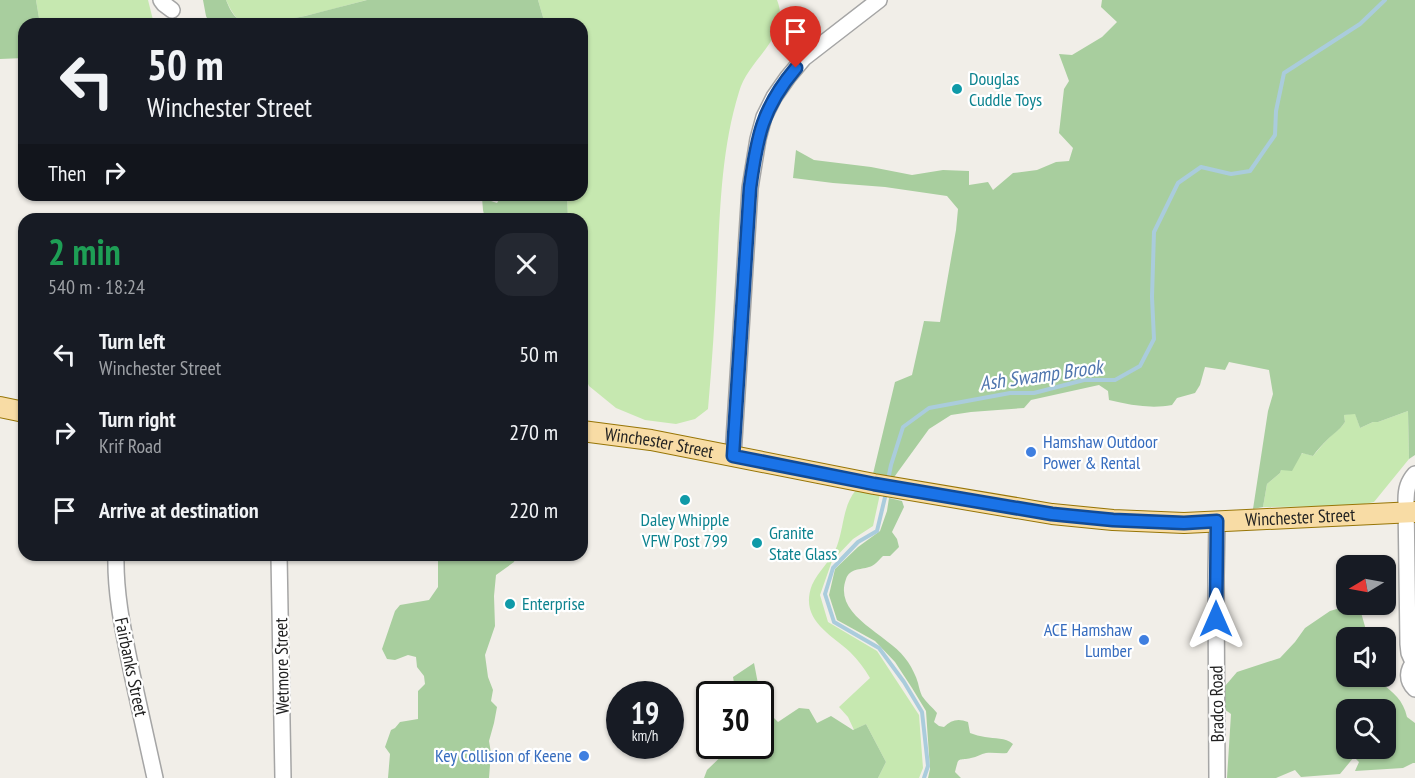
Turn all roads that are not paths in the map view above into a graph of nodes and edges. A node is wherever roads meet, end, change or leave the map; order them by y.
1 (879, 0) edge
2 (0, 407) edge
3 (18, 411) edge
4 (588, 432) edge
5 (733, 456) junction
6 (1415, 474) edge
7 (1410, 512) edge
8 (1217, 521) junction
9 (116, 561) edge
10 (279, 561) edge
11 (1414, 662) edge
12 (1415, 689) edge
13 (155, 778) edge
14 (284, 778) edge
15 (1217, 778) edge

1 - 5 street
2 - 3 main road
4 - 5 main road, Winchester Street
5 - 8 main road, Winchester Street
6 - 7 street
7 - 8 main road, Winchester Street
7 - 11 street
8 - 15 street, Bradco Road
9 - 13 street, Fairbanks Street
10 - 14 street, Wetmore Street
11 - 12 street

